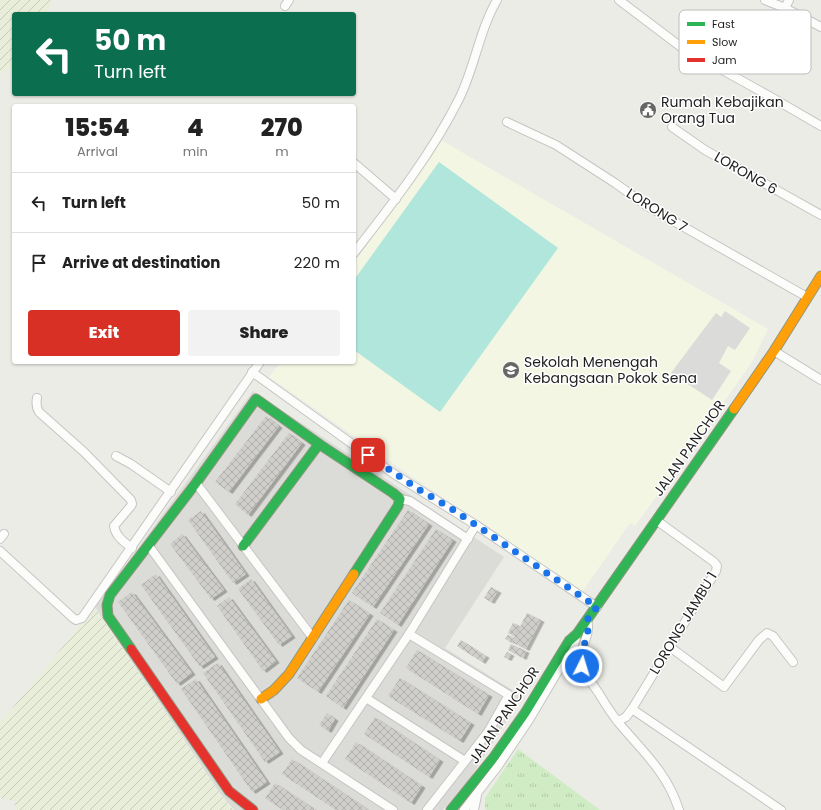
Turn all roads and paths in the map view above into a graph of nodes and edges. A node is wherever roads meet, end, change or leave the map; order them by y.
1 (497, 0) edge
2 (619, 0) edge
3 (765, 0) edge
4 (775, 2) edge
5 (788, 4) edge
6 (797, 10) edge
7 (811, 19) edge
8 (821, 26) edge
9 (679, 45) edge
10 (730, 74) edge
11 (506, 122) dead end
12 (821, 126) edge
13 (672, 127) dead end
14 (356, 165) edge
15 (396, 199) junction
16 (821, 216) edge
17 (356, 250) edge
18 (821, 276) edge
19 (807, 297) junction
20 (774, 351) junction
21 (258, 364) edge
22 (252, 372) junction
23 (821, 380) edge
24 (37, 398) dead end
25 (319, 444) junction
26 (116, 456) dead end
27 (196, 483) junction
28 (170, 492) junction
29 (400, 499) junction
30 (656, 520) junction
31 (476, 525) junction
32 (468, 539) junction
33 (149, 546) junction
34 (243, 546) junction
35 (132, 548) junction
36 (0, 551) edge
37 (597, 607) junction
38 (587, 620) junction
39 (409, 634) junction
40 (577, 634) junction
41 (313, 638) junction
42 (670, 646) junction
43 (793, 662) dead end
44 (366, 698) junction
45 (261, 699) junction
46 (632, 708) junction
47 (618, 721) junction
48 (465, 761) junction
49 (322, 763) junction
50 (480, 789) junction
51 (462, 796) junction
52 (253, 810) edge
53 (393, 810) edge
54 (427, 810) edge
55 (451, 810) edge
56 (460, 810) edge
57 (464, 810) edge
58 (474, 810) edge
59 (679, 810) edge
60 (780, 810) edge

1 - 15 street
2 - 9 street
3 - 4 street
4 - 5 street
5 - 6 street
7 - 8 street
10 - 12 street
11 - 19 street, LORONG 7
13 - 16 street, LORONG 6
14 - 15 street
15 - 17 street
18 - 19 street, JALAN PANCHOR
19 - 20 street, JALAN PANCHOR
20 - 23 street
20 - 30 street, JALAN PANCHOR
21 - 22 street
22 - 28 street
22 - 31 street
24 - 35 street
25 - 27 street
25 - 29 street
25 - 34 street
26 - 28 street
27 - 33 street
27 - 34 street
28 - 35 street
29 - 32 street
29 - 41 street
30 - 37 street, JALAN PANCHOR
30 - 42 street, LORONG JAMBU 1
31 - 32 street
31 - 37 street
32 - 39 street
33 - 45 street
33 - 52 street
34 - 41 street
35 - 36 street
37 - 38 street, JALAN PANCHOR
38 - 40 street, JALAN PANCHOR
38 - 47 street
39 - 44 street
39 - 48 street
40 - 50 street, JALAN PANCHOR
40 - 51 street, JALAN PANCHOR
41 - 45 street
42 - 43 street
42 - 46 street, LORONG JAMBU 1
44 - 48 street
44 - 49 street
45 - 49 street
46 - 47 street, LORONG JAMBU 1
46 - 60 street
47 - 59 street
48 - 54 street
49 - 53 street
50 - 57 street, JALAN PANCHOR
50 - 58 street
51 - 55 street, JALAN PANCHOR
51 - 56 street

